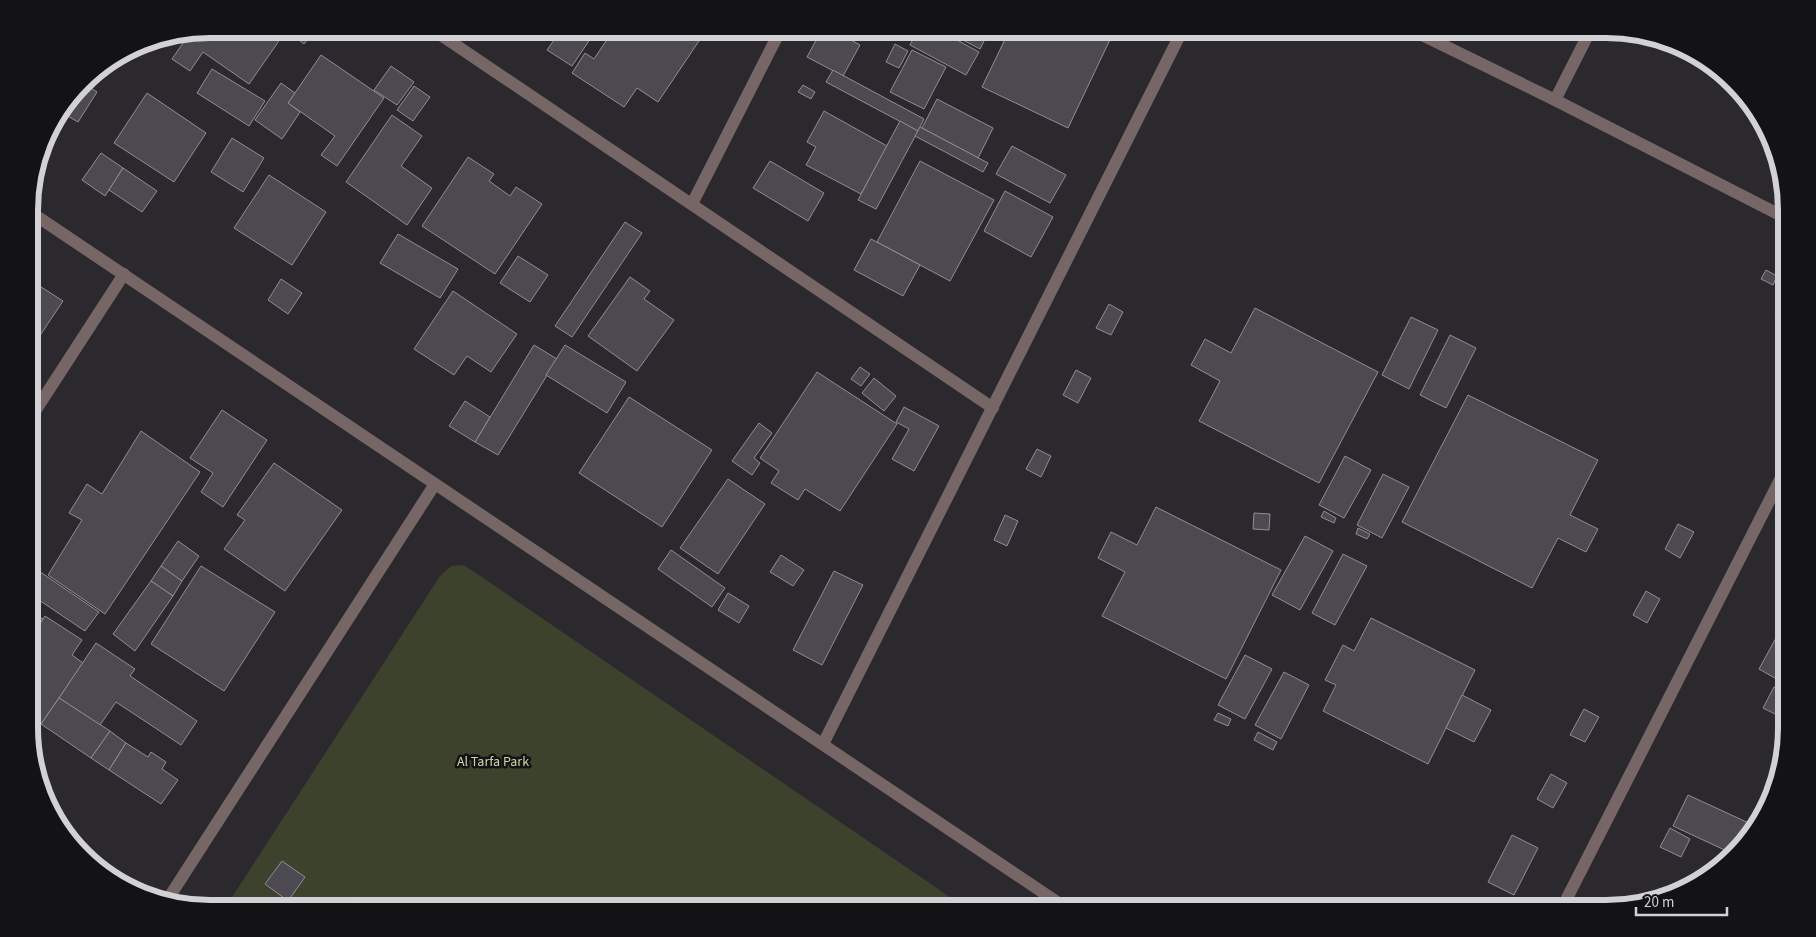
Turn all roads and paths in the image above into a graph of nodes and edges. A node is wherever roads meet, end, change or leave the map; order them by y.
1 (445, 38) edge
2 (776, 38) edge
3 (1178, 38) edge
4 (1428, 38) edge
5 (1586, 38) edge
6 (1555, 100) junction
7 (692, 204) junction
8 (1778, 214) edge
9 (38, 217) edge
10 (124, 274) junction
11 (38, 407) edge
12 (993, 408) junction
13 (1778, 482) edge
14 (436, 484) junction
15 (823, 744) junction
16 (170, 894) edge
17 (1053, 899) edge
18 (1567, 899) edge

1 - 7 street
2 - 7 street
3 - 12 street
4 - 6 street
5 - 6 street
6 - 8 street
7 - 12 street
9 - 10 street
10 - 11 street
10 - 14 street
12 - 15 street
13 - 18 street
14 - 15 street
14 - 16 street
15 - 17 street

